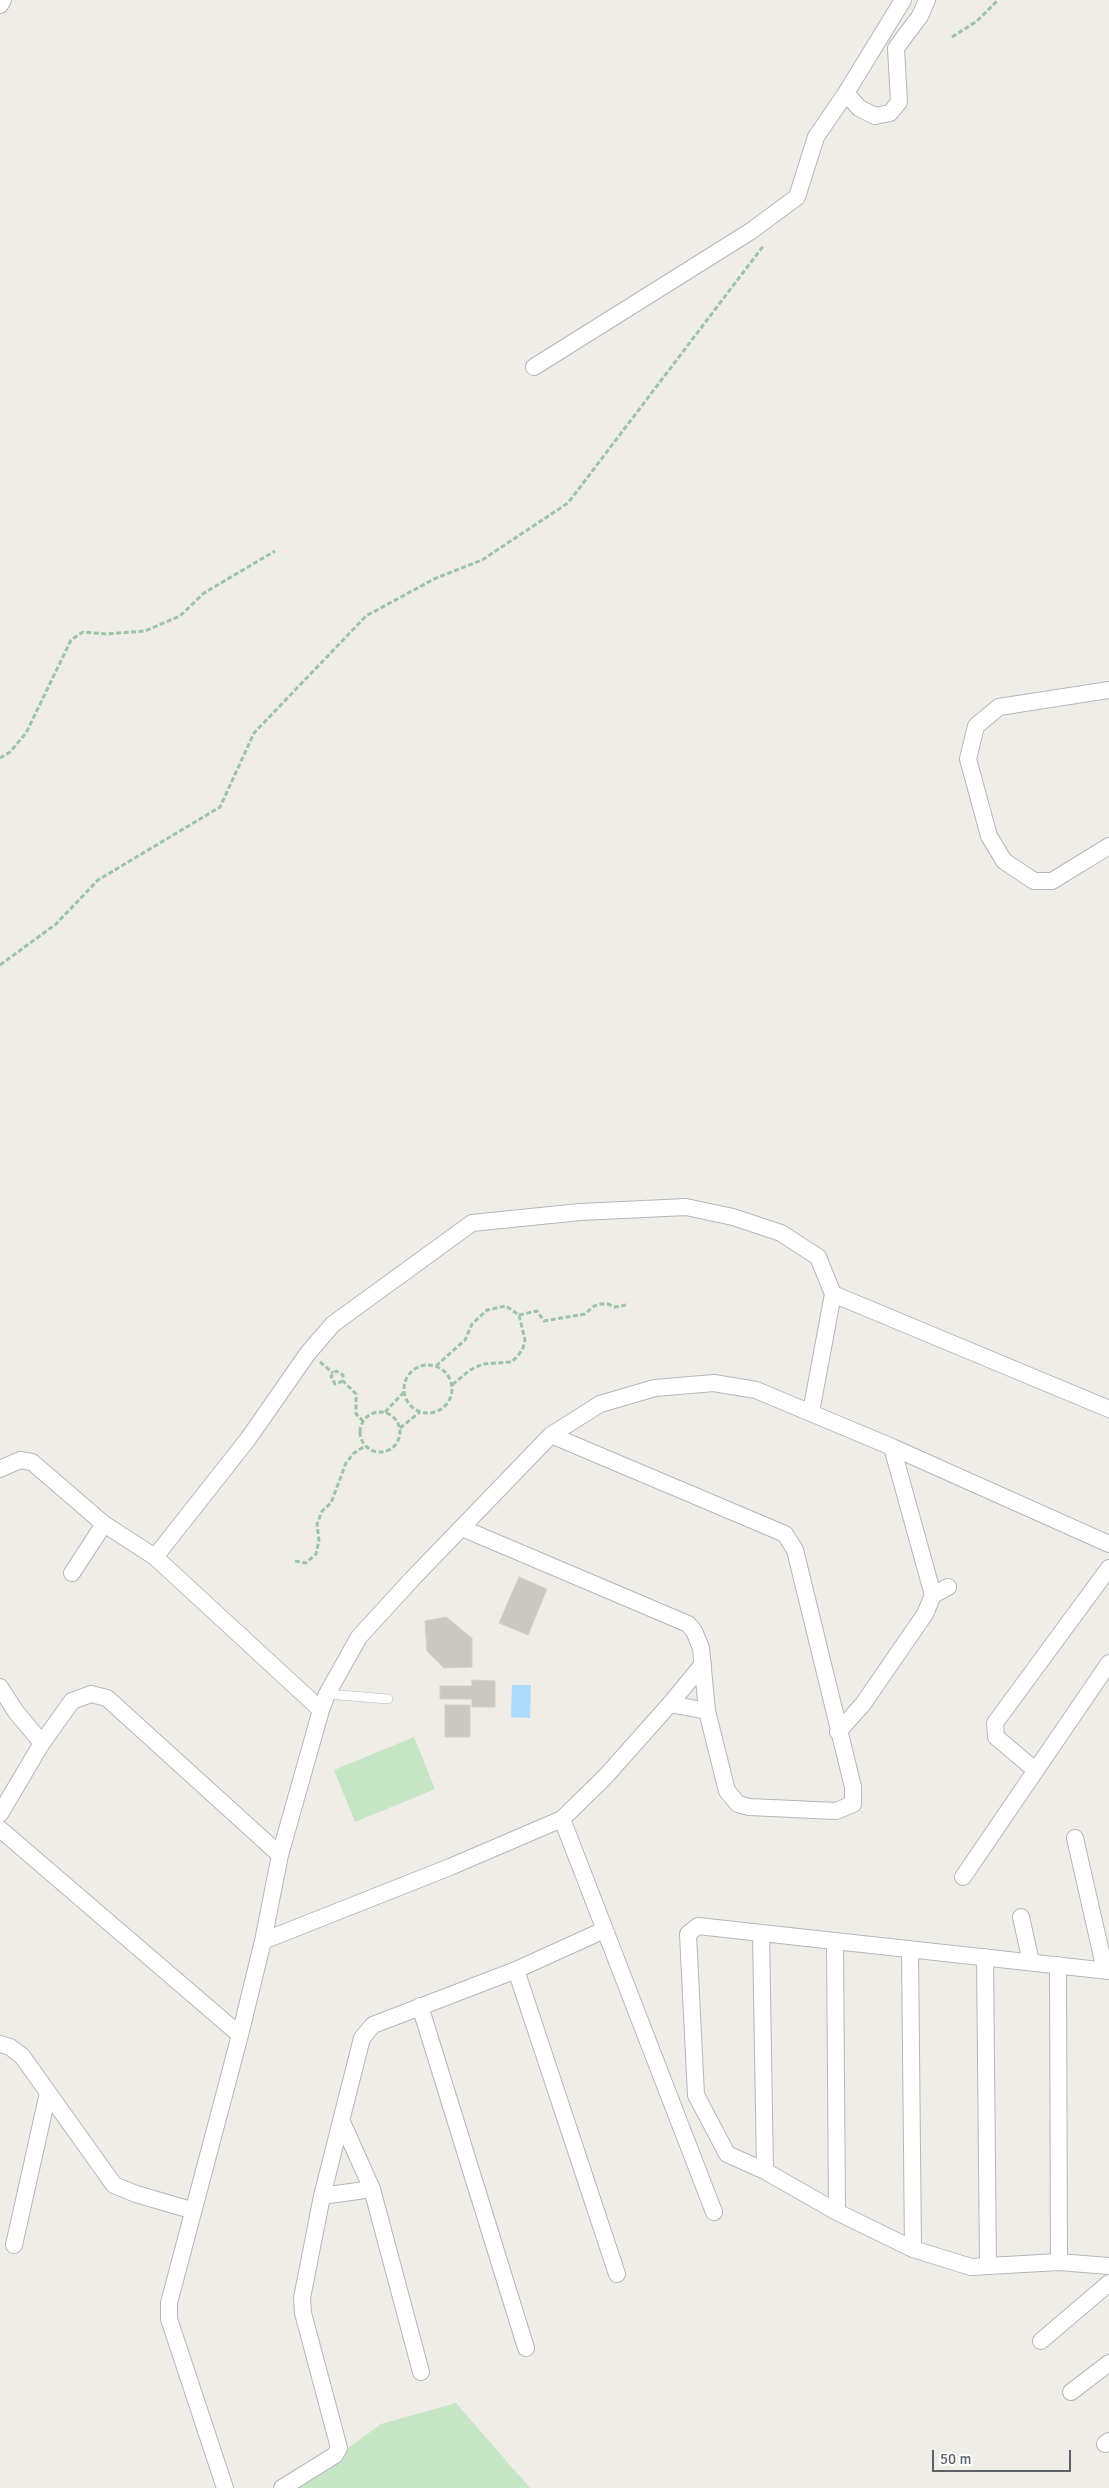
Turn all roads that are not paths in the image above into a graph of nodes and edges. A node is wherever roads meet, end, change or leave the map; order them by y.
1 (3, 0) edge
2 (903, 0) edge
3 (927, 0) edge
4 (0, 5) edge
5 (880, 37) junction
6 (896, 48) junction
7 (846, 93) junction
8 (534, 367) dead end
9 (1109, 690) edge
10 (1109, 846) edge
11 (833, 1294) junction
12 (1109, 1409) edge
13 (811, 1412) junction
14 (551, 1435) junction
15 (892, 1447) junction
16 (0, 1469) edge
17 (104, 1524) junction
18 (462, 1528) junction
19 (1109, 1544) edge
20 (155, 1557) junction
21 (1109, 1568) edge
22 (72, 1573) dead end
23 (948, 1587) dead end
24 (933, 1595) junction
25 (1109, 1663) edge
26 (703, 1664) junction
27 (0, 1687) edge
28 (327, 1694) junction
29 (388, 1699) dead end
30 (670, 1704) junction
31 (320, 1710) junction
32 (707, 1711) junction
33 (838, 1732) junction
34 (42, 1743) junction
35 (1035, 1770) junction
36 (0, 1814) edge
37 (562, 1819) junction
38 (0, 1829) edge
39 (1075, 1838) dead end
40 (280, 1855) junction
41 (963, 1877) dead end
42 (1021, 1917) dead end
43 (604, 1930) junction
44 (761, 1933) junction
45 (263, 1941) junction
46 (835, 1941) junction
47 (910, 1949) junction
48 (985, 1958) junction
49 (1031, 1962) junction
50 (1058, 1965) junction
51 (516, 1970) junction
52 (1107, 1971) edge
53 (420, 2006) junction
54 (240, 2034) junction
55 (0, 2044) edge
56 (48, 2093) junction
57 (342, 2122) junction
58 (765, 2172) junction
59 (372, 2189) junction
60 (322, 2196) junction
61 (191, 2210) junction
62 (714, 2212) dead end
63 (838, 2212) junction
64 (14, 2245) dead end
65 (913, 2249) junction
66 (1060, 2262) junction
67 (988, 2266) junction
68 (1109, 2266) edge
69 (617, 2274) dead end
70 (1109, 2283) edge
71 (1041, 2341) dead end
72 (526, 2348) dead end
73 (1109, 2362) edge
74 (421, 2372) dead end
75 (1071, 2392) dead end
76 (225, 2488) edge
77 (282, 2488) edge

1 - 4 street
2 - 5 street
3 - 6 street
5 - 6 street
5 - 7 street
6 - 7 street
7 - 8 street
9 - 10 street
11 - 12 street
11 - 13 street
11 - 20 street
13 - 14 street
13 - 15 street
14 - 18 street
14 - 33 street
15 - 19 street
15 - 24 street
16 - 17 street
17 - 20 street
17 - 22 street
18 - 26 street
18 - 28 street
20 - 31 street
21 - 35 street
23 - 24 street
24 - 33 street
25 - 35 street
26 - 30 street
26 - 32 street
27 - 34 street
28 - 29 lane
28 - 31 street
30 - 32 street
30 - 37 street
31 - 40 street
32 - 33 street
34 - 36 street
34 - 40 street
35 - 41 street
37 - 43 street
37 - 45 street
38 - 54 street
39 - 52 street
40 - 45 street
42 - 49 street
43 - 51 street
43 - 62 street
44 - 46 street
44 - 58 street
44 - 58 street
45 - 54 street
46 - 47 street
46 - 63 street
47 - 48 street
47 - 65 street
48 - 49 street
48 - 67 street
49 - 50 street
50 - 52 street
50 - 66 street
51 - 53 street
51 - 69 street
53 - 57 street
53 - 72 street
54 - 61 street
55 - 56 street
56 - 61 street
56 - 64 street
57 - 59 street
57 - 60 street
58 - 63 street
59 - 60 street
59 - 74 street
60 - 77 street
61 - 76 street
63 - 65 street
65 - 67 street
66 - 67 street
66 - 68 street
70 - 71 street
73 - 75 street

